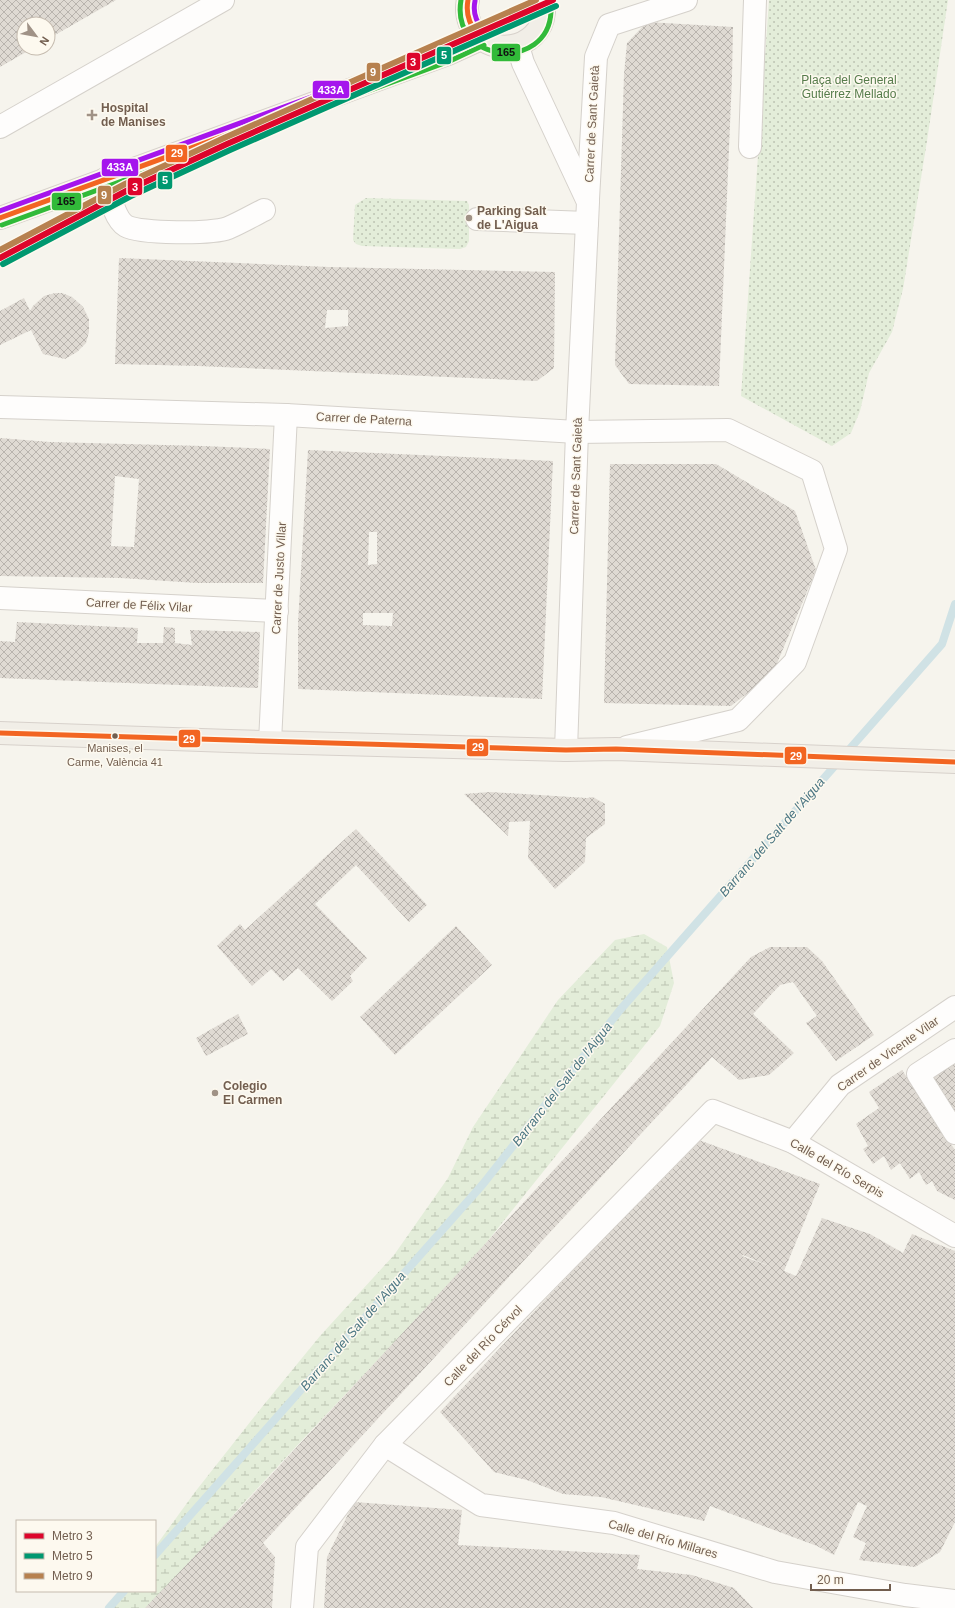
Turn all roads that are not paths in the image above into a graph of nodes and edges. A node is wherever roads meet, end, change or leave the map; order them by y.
1 (224, 0) edge
2 (468, 0) edge
3 (542, 0) edge
4 (686, 0) edge
5 (754, 0) edge
6 (481, 39) junction
7 (518, 46) junction
8 (0, 127) edge
9 (750, 147) dead end
10 (105, 179) junction
11 (264, 210) dead end
12 (588, 212) junction
13 (0, 218) edge
14 (477, 219) dead end
15 (0, 407) edge
16 (286, 415) junction
17 (577, 432) junction
18 (0, 598) edge
19 (277, 611) junction
20 (0, 732) edge
21 (270, 742) junction
22 (616, 749) junction
23 (566, 750) junction
24 (955, 762) edge
25 (955, 1007) edge
26 (955, 1050) edge
27 (714, 1111) joint
28 (955, 1132) edge
29 (793, 1142) junction
30 (955, 1236) edge
31 (385, 1445) junction
32 (955, 1601) edge
33 (302, 1608) edge

1 - 8 street
2 - 6 main road
3 - 7 main road
4 - 12 street, Carrer de Sant Gaietà
5 - 9 street
6 - 7 main road
6 - 10 main road
7 - 12 street, Carrer de Sant Gaietà
10 - 11 street
10 - 13 main road
12 - 14 street
12 - 17 street, Carrer de Sant Gaietà
15 - 16 street, Carrer de Paterna
16 - 17 street, Carrer de Paterna
16 - 19 street, Carrer de Justo Villar
17 - 22 street, Carrer de Paterna
17 - 23 street, Carrer de Sant Gaietà
18 - 19 street, Carrer de Félix Vilar
19 - 21 street, Carrer de Justo Villar
20 - 21 main road
21 - 23 main road
22 - 23 main road
22 - 24 main road
25 - 29 street, Carrer de Vicente Vilar
26 - 28 street
27 - 29 street, Calle del Río Serpis
27 - 31 street, Calle del Río Cérvol
29 - 30 street, Calle del Río Serpis
31 - 32 street, Calle del Río Millares
31 - 33 street, Calle del Río Cérvol

